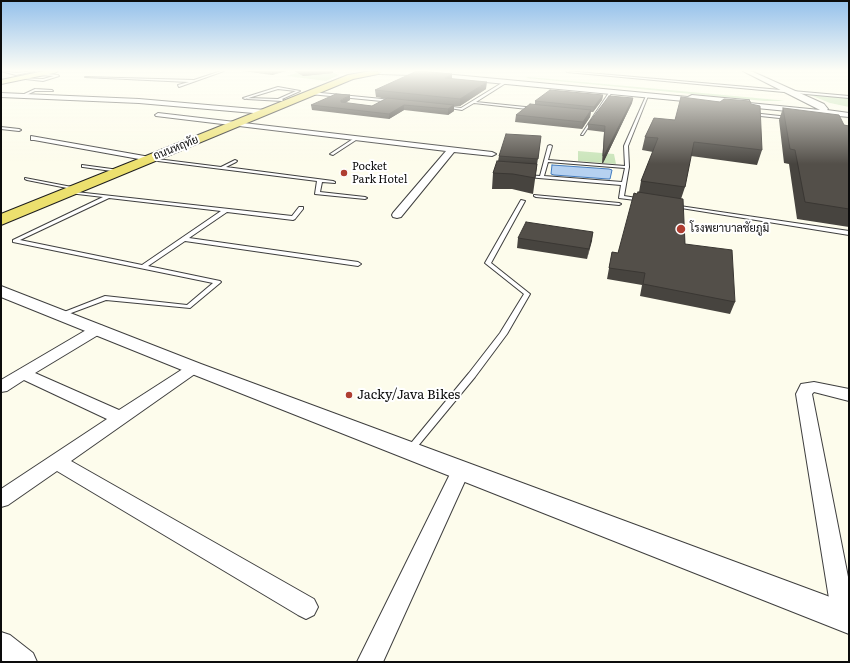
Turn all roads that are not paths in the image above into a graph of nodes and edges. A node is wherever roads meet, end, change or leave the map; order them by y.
1 (160, 102) edge
2 (282, 102) edge
3 (385, 102) edge
4 (472, 102) joint
5 (604, 102) edge
6 (645, 102) edge
7 (730, 102) edge
8 (751, 102) joint
9 (800, 102) edge
10 (812, 102) edge
11 (820, 102) edge
12 (382, 104) edge
13 (440, 106) edge
14 (541, 109) edge
15 (849, 111) edge
16 (266, 112) junction
17 (587, 114) edge
18 (749, 114) edge
19 (826, 114) junction
20 (158, 115) dead end
21 (595, 115) junction
22 (849, 115) edge
23 (795, 119) edge
24 (237, 123) junction
25 (1, 128) edge
26 (19, 130) dead end
27 (582, 134) edge
28 (34, 138) dead end
29 (357, 138) junction
30 (550, 146) dead end
31 (451, 150) junction
32 (332, 154) dead end
33 (492, 154) dead end
34 (150, 159) junction
35 (235, 161) dead end
36 (546, 161) junction
37 (83, 166) dead end
38 (627, 167) junction
39 (222, 168) junction
40 (120, 171) junction
41 (519, 175) edge
42 (542, 177) junction
43 (27, 178) dead end
44 (320, 180) junction
45 (333, 182) dead end
46 (624, 184) junction
47 (73, 191) junction
48 (536, 196) edge
49 (108, 197) junction
50 (365, 198) dead end
51 (523, 201) dead end
52 (644, 201) edge
53 (619, 204) dead end
54 (668, 204) edge
55 (301, 208) dead end
56 (226, 210) junction
57 (397, 215) dead end
58 (1, 220) edge
59 (849, 233) edge
60 (185, 239) junction
61 (358, 264) dead end
62 (144, 266) junction
63 (1, 291) edge
64 (61, 315) junction
65 (98, 329) junction
66 (194, 368) junction
67 (23, 374) junction
68 (1, 387) edge
69 (849, 395) edge
70 (119, 417) junction
71 (410, 450) junction
72 (58, 462) junction
73 (461, 470) junction
74 (1, 499) edge
75 (306, 607) dead end
76 (847, 618) edge
77 (1, 644) edge
78 (24, 662) edge
79 (370, 662) edge

1 - 16 street
2 - 16 main road, ถนนหฤทัย
3 - 12 lane
4 - 13 lane
4 - 14 lane
5 - 21 lane
6 - 38 lane
7 - 19 street
8 - 9 street
8 - 19 street
10 - 19 street
11 - 15 street
15 - 19 street
16 - 24 main road, ถนนหฤทัย
17 - 21 lane
18 - 23 lane
19 - 22 street
20 - 24 street
21 - 27 lane
24 - 29 street
24 - 34 main road, ถนนหฤทัย
25 - 26 lane
28 - 34 street
29 - 31 street
29 - 32 lane
30 - 36 lane
31 - 33 street
31 - 57 street
34 - 39 lane
34 - 40 main road, ถนนหฤทัย
35 - 39 lane
36 - 38 lane
36 - 42 lane
37 - 40 lane
38 - 46 lane
39 - 44 lane
40 - 47 main road, ถนนหฤทัย
41 - 42 lane
42 - 46 lane
43 - 47 lane
44 - 45 lane
44 - 50 lane
46 - 52 lane
47 - 49 lane
47 - 58 main road, ถนนหฤทัย
48 - 53 lane
49 - 56 lane
49 - 62 lane
51 - 71 lane
54 - 59 lane
55 - 56 lane
56 - 60 lane
60 - 61 lane
60 - 62 lane
62 - 64 lane
63 - 64 street
64 - 65 street
65 - 66 street
65 - 67 street
66 - 70 street
66 - 71 street
67 - 68 street
67 - 70 street
69 - 76 street
70 - 72 street
71 - 73 street
72 - 74 street
72 - 75 street
73 - 76 street
73 - 79 street
77 - 78 street

